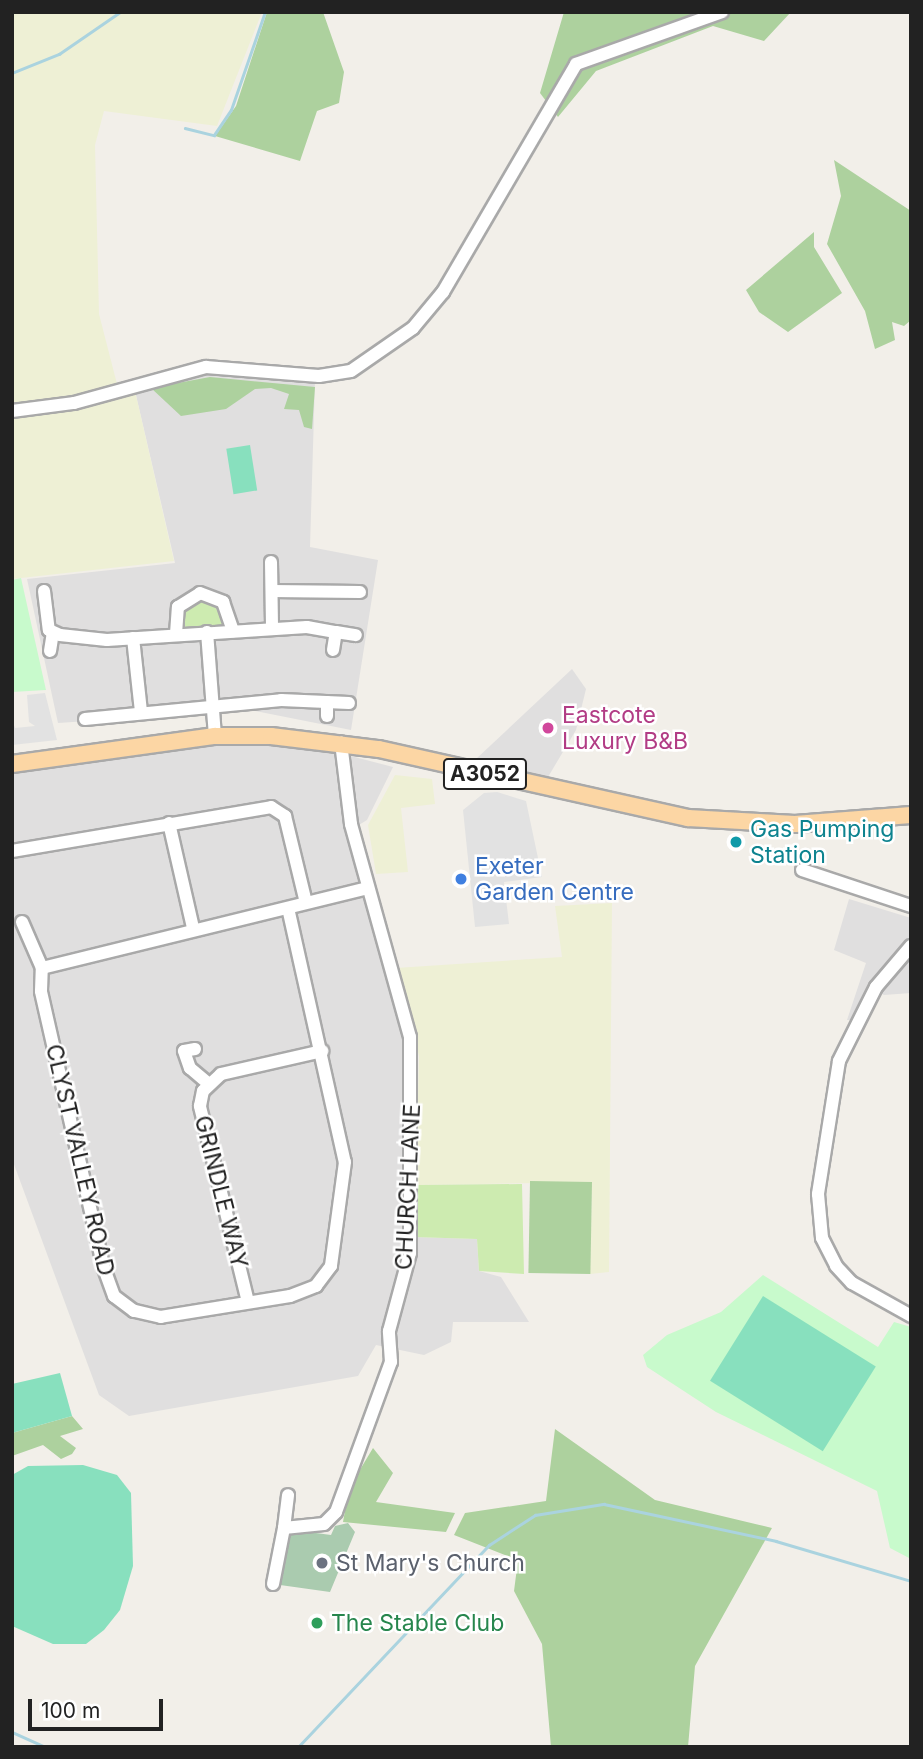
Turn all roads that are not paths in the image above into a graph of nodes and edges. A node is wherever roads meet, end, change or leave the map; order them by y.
1 (722, 12) edge
2 (12, 411) edge
3 (271, 562) dead end
4 (44, 591) dead end
5 (272, 591) junction
6 (360, 592) dead end
7 (272, 629) junction
8 (233, 631) junction
9 (207, 632) junction
10 (336, 632) junction
11 (53, 633) junction
12 (176, 634) junction
13 (356, 635) dead end
14 (133, 638) junction
15 (333, 650) dead end
16 (50, 651) dead end
17 (327, 702) junction
18 (349, 703) dead end
19 (214, 706) junction
20 (141, 712) junction
21 (327, 716) dead end
22 (85, 719) dead end
23 (215, 736) junction
24 (341, 743) junction
25 (12, 764) edge
26 (911, 815) edge
27 (169, 823) junction
28 (12, 851) edge
29 (803, 870) dead end
30 (367, 888) junction
31 (306, 903) junction
32 (911, 906) edge
33 (288, 908) junction
34 (22, 922) dead end
35 (193, 928) junction
36 (911, 946) edge
37 (42, 968) junction
38 (186, 1051) dead end
39 (322, 1051) junction
40 (208, 1083) junction
41 (248, 1302) junction
42 (911, 1316) edge
43 (288, 1495) dead end
44 (284, 1528) junction
45 (273, 1584) dead end

1 - 2 street
3 - 5 street
4 - 11 street
5 - 6 street
5 - 7 street
7 - 8 street
7 - 10 street
8 - 9 street
8 - 12 street
9 - 12 street
9 - 19 street
10 - 13 street
10 - 15 street
11 - 14 street
11 - 16 street
12 - 14 street
14 - 20 street
17 - 18 street
17 - 19 street
17 - 21 street
19 - 20 street
19 - 23 street
20 - 22 street
23 - 24 main road, A3052
23 - 25 main road, A3052
24 - 26 main road, A3052
24 - 30 street, CHURCH LANE
27 - 28 street
27 - 31 street
27 - 35 street
29 - 32 street
30 - 31 street
30 - 44 street, CHURCH LANE
31 - 33 street
33 - 35 street
33 - 39 street, CLYST VALLEY ROAD
34 - 37 street, CLYST VALLEY ROAD
35 - 37 street
36 - 42 street
37 - 41 street, CLYST VALLEY ROAD
38 - 40 street, GRINDLE WAY
39 - 40 street, GRINDLE WAY
39 - 41 street, CLYST VALLEY ROAD
40 - 41 street, GRINDLE WAY
43 - 44 street
44 - 45 street

